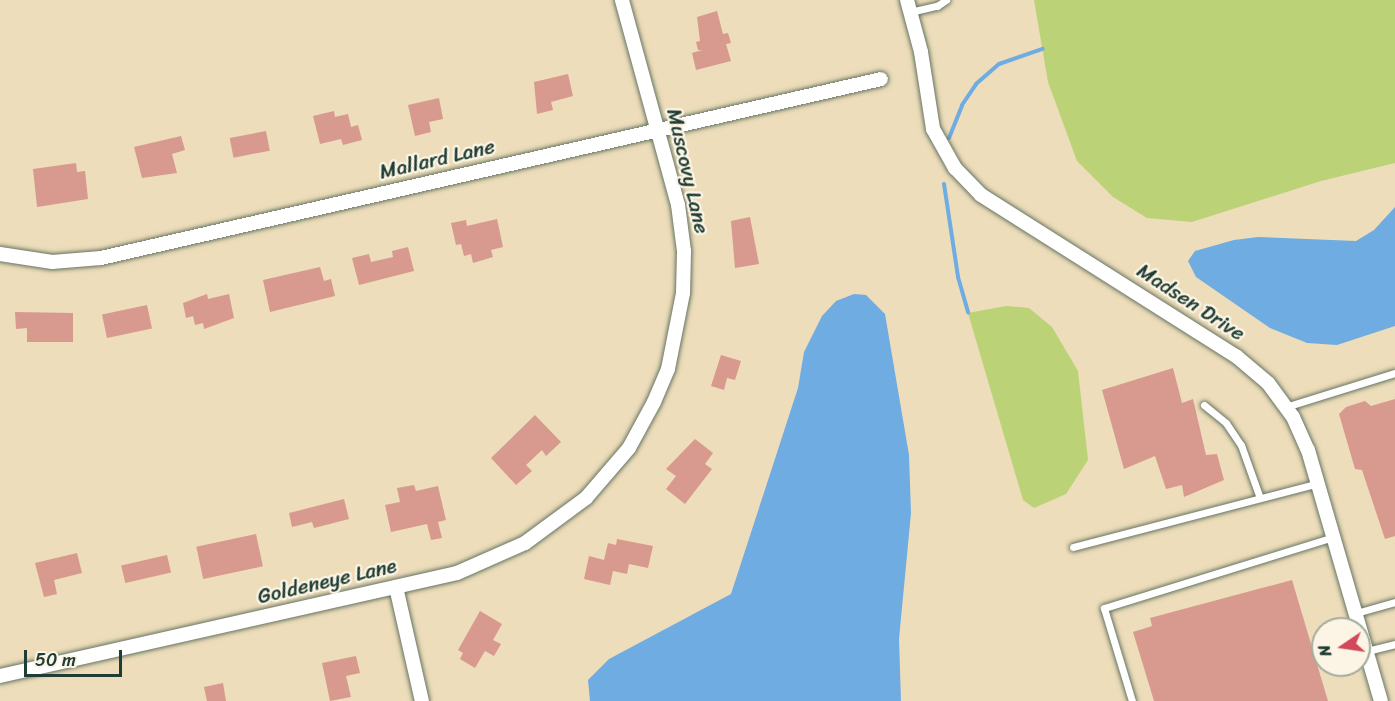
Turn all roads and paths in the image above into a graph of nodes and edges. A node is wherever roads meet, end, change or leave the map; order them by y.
1 (622, 0) edge
2 (946, 0) edge
3 (909, 6) edge
4 (881, 79) dead end
5 (658, 130) junction
6 (0, 254) edge
7 (1395, 373) edge
8 (1204, 405) dead end
9 (1285, 407) junction
10 (626, 452) joint
11 (1318, 483) junction
12 (1260, 498) junction
13 (1333, 537) junction
14 (1073, 547) dead end
15 (396, 587) junction
16 (1395, 602) edge
17 (1356, 613) junction
18 (1357, 617) edge
19 (1395, 644) edge
20 (1371, 650) edge
21 (1371, 668) edge
22 (0, 676) edge
23 (422, 701) edge
24 (1132, 701) edge
25 (1381, 701) edge

1 - 5 street, Muscovy Lane
2 - 3 lane
3 - 9 street, Madsen Drive
4 - 5 street, Mallard Lane
5 - 6 street, Mallard Lane
5 - 10 street, Muscovy Lane
7 - 9 lane
8 - 12 lane
9 - 11 street, Madsen Drive
10 - 15 street, Goldeneye Lane
11 - 12 lane
11 - 13 street, Madsen Drive
12 - 14 lane
13 - 17 street, Madsen Drive
13 - 24 lane
15 - 22 street, Goldeneye Lane
15 - 23 street
16 - 17 lane
17 - 18 street, Madsen Drive
19 - 20 lane
21 - 25 street, Madsen Drive

